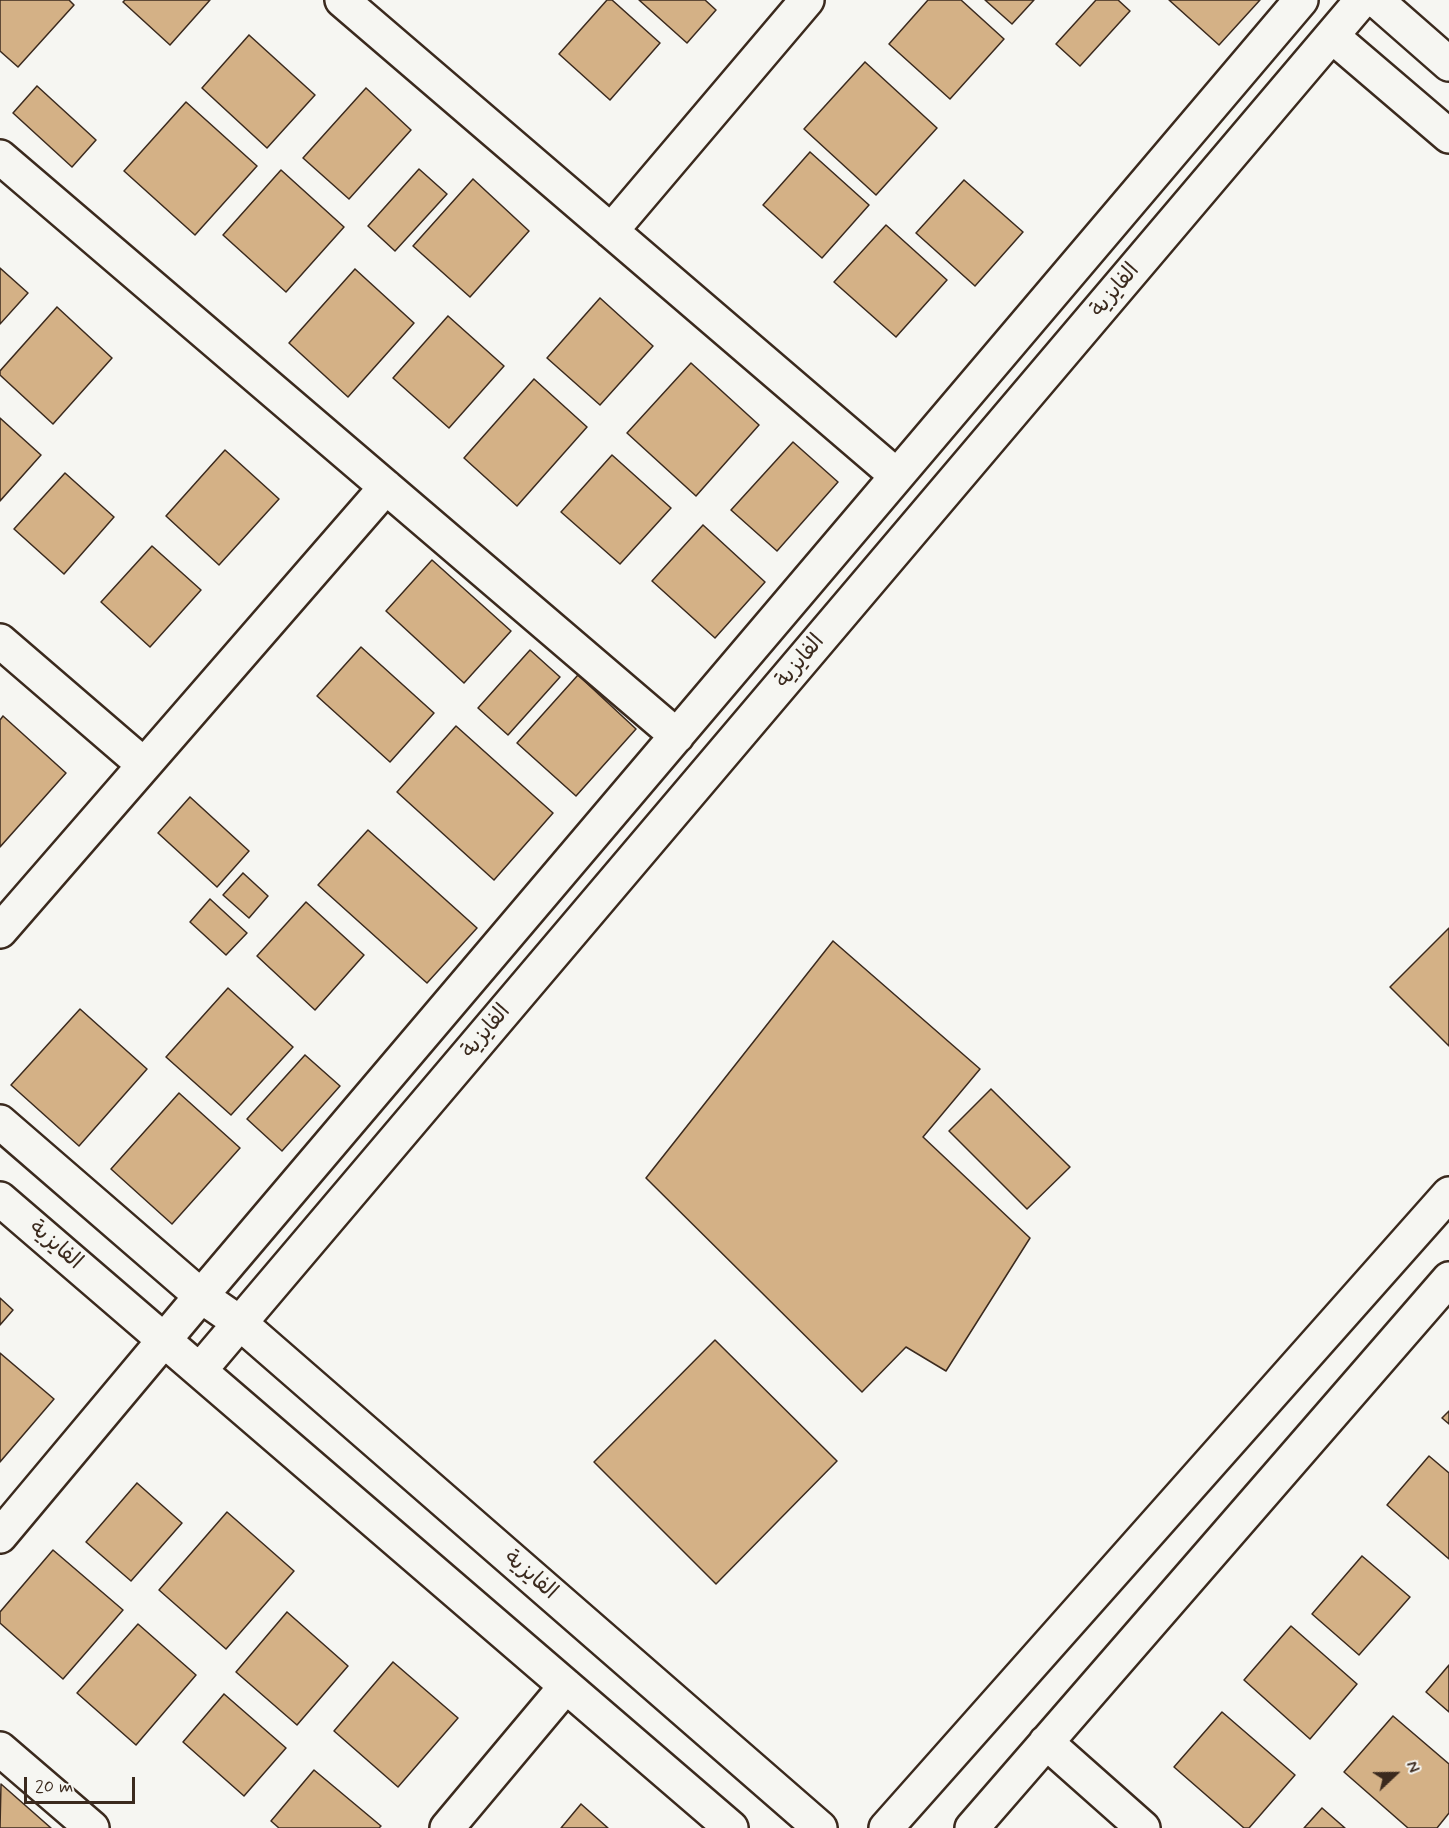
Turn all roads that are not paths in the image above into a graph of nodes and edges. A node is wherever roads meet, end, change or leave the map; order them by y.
1 (342, 0) edge
2 (807, 0) edge
3 (1301, 0) edge
4 (1362, 0) edge
5 (1376, 0) edge
6 (1332, 36) junction
7 (1449, 64) edge
8 (1449, 136) edge
9 (0, 157) edge
10 (611, 231) junction
11 (897, 476) junction
12 (386, 487) junction
13 (0, 641) edge
14 (677, 736) junction
15 (144, 765) junction
16 (0, 931) edge
17 (0, 1122) edge
18 (1449, 1194) edge
19 (0, 1199) edge
20 (1449, 1279) edge
21 (201, 1296) junction
22 (240, 1323) junction
23 (164, 1340) junction
24 (200, 1370) junction
25 (0, 1536) edge
26 (566, 1686) junction
27 (1046, 1742) junction
28 (0, 1749) edge
29 (92, 1828) edge
30 (447, 1828) edge
31 (731, 1828) edge
32 (820, 1828) edge
33 (886, 1828) edge
34 (972, 1828) edge
35 (1143, 1828) edge

1 - 10 street
2 - 10 street
3 - 11 street, الفايزية
4 - 6 street, الفايزية
5 - 7 street
6 - 8 street
6 - 22 street, الفايزية
9 - 12 street
10 - 11 street
11 - 14 street, الفايزية
12 - 14 street
12 - 15 street
13 - 15 street
14 - 21 street, الفايزية
15 - 16 street
17 - 21 street, الفايزية
18 - 33 street
19 - 23 street, الفايزية
20 - 27 street
21 - 22 street, الفايزية
21 - 23 street, الفايزية
22 - 24 street, الفايزية
22 - 32 street, الفايزية
23 - 24 street, الفايزية
23 - 25 street
24 - 26 street, الفايزية
26 - 30 street
26 - 31 street, الفايزية
27 - 34 street
27 - 35 street
28 - 29 street

